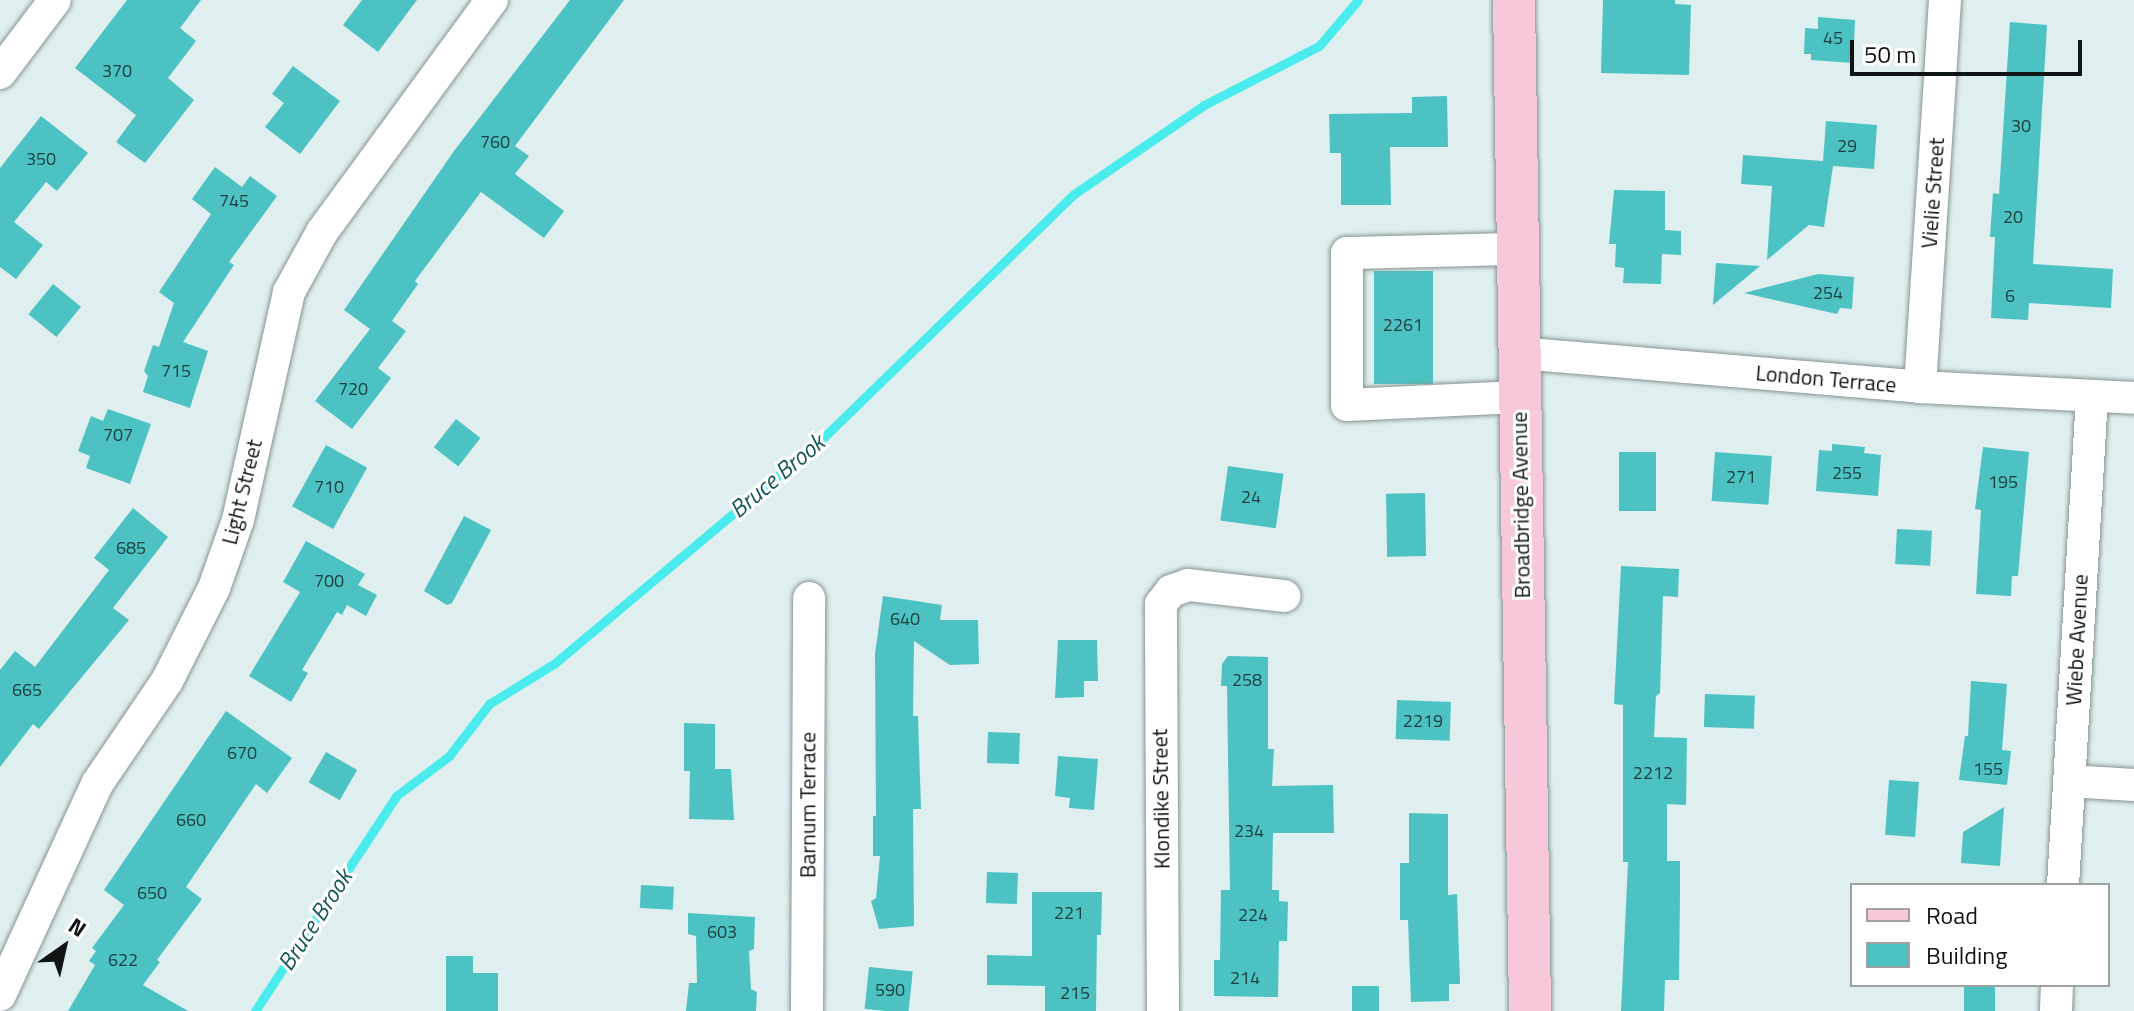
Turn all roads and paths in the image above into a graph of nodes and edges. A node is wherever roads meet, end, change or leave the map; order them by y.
1 (55, 0) edge
2 (492, 0) edge
3 (1514, 0) edge
4 (1945, 0) edge
5 (0, 73) edge
6 (1516, 249) junction
7 (1518, 353) junction
8 (1920, 387) junction
9 (2092, 396) junction
10 (1519, 397) junction
11 (2134, 398) edge
12 (1284, 596) dead end
13 (809, 598) dead end
14 (2069, 781) junction
15 (2134, 785) edge
16 (2063, 883) edge
17 (2057, 987) edge
18 (0, 995) edge
19 (807, 1011) edge
20 (1163, 1011) edge
21 (1530, 1011) edge
22 (2056, 1011) edge

1 - 5 street
2 - 18 street, Light Street
3 - 6 main road, Broadbridge Avenue
4 - 8 street, Vielie Street
6 - 7 main road, Broadbridge Avenue
6 - 10 street
7 - 8 street, London Terrace
7 - 10 main road, Broadbridge Avenue
8 - 9 street, London Terrace
9 - 11 street, London Terrace
9 - 14 street, Wiebe Avenue
10 - 21 main road, Broadbridge Avenue
12 - 20 street, Klondike Street
13 - 19 street, Barnum Terrace
14 - 15 street
14 - 16 street, Wiebe Avenue
17 - 22 street

